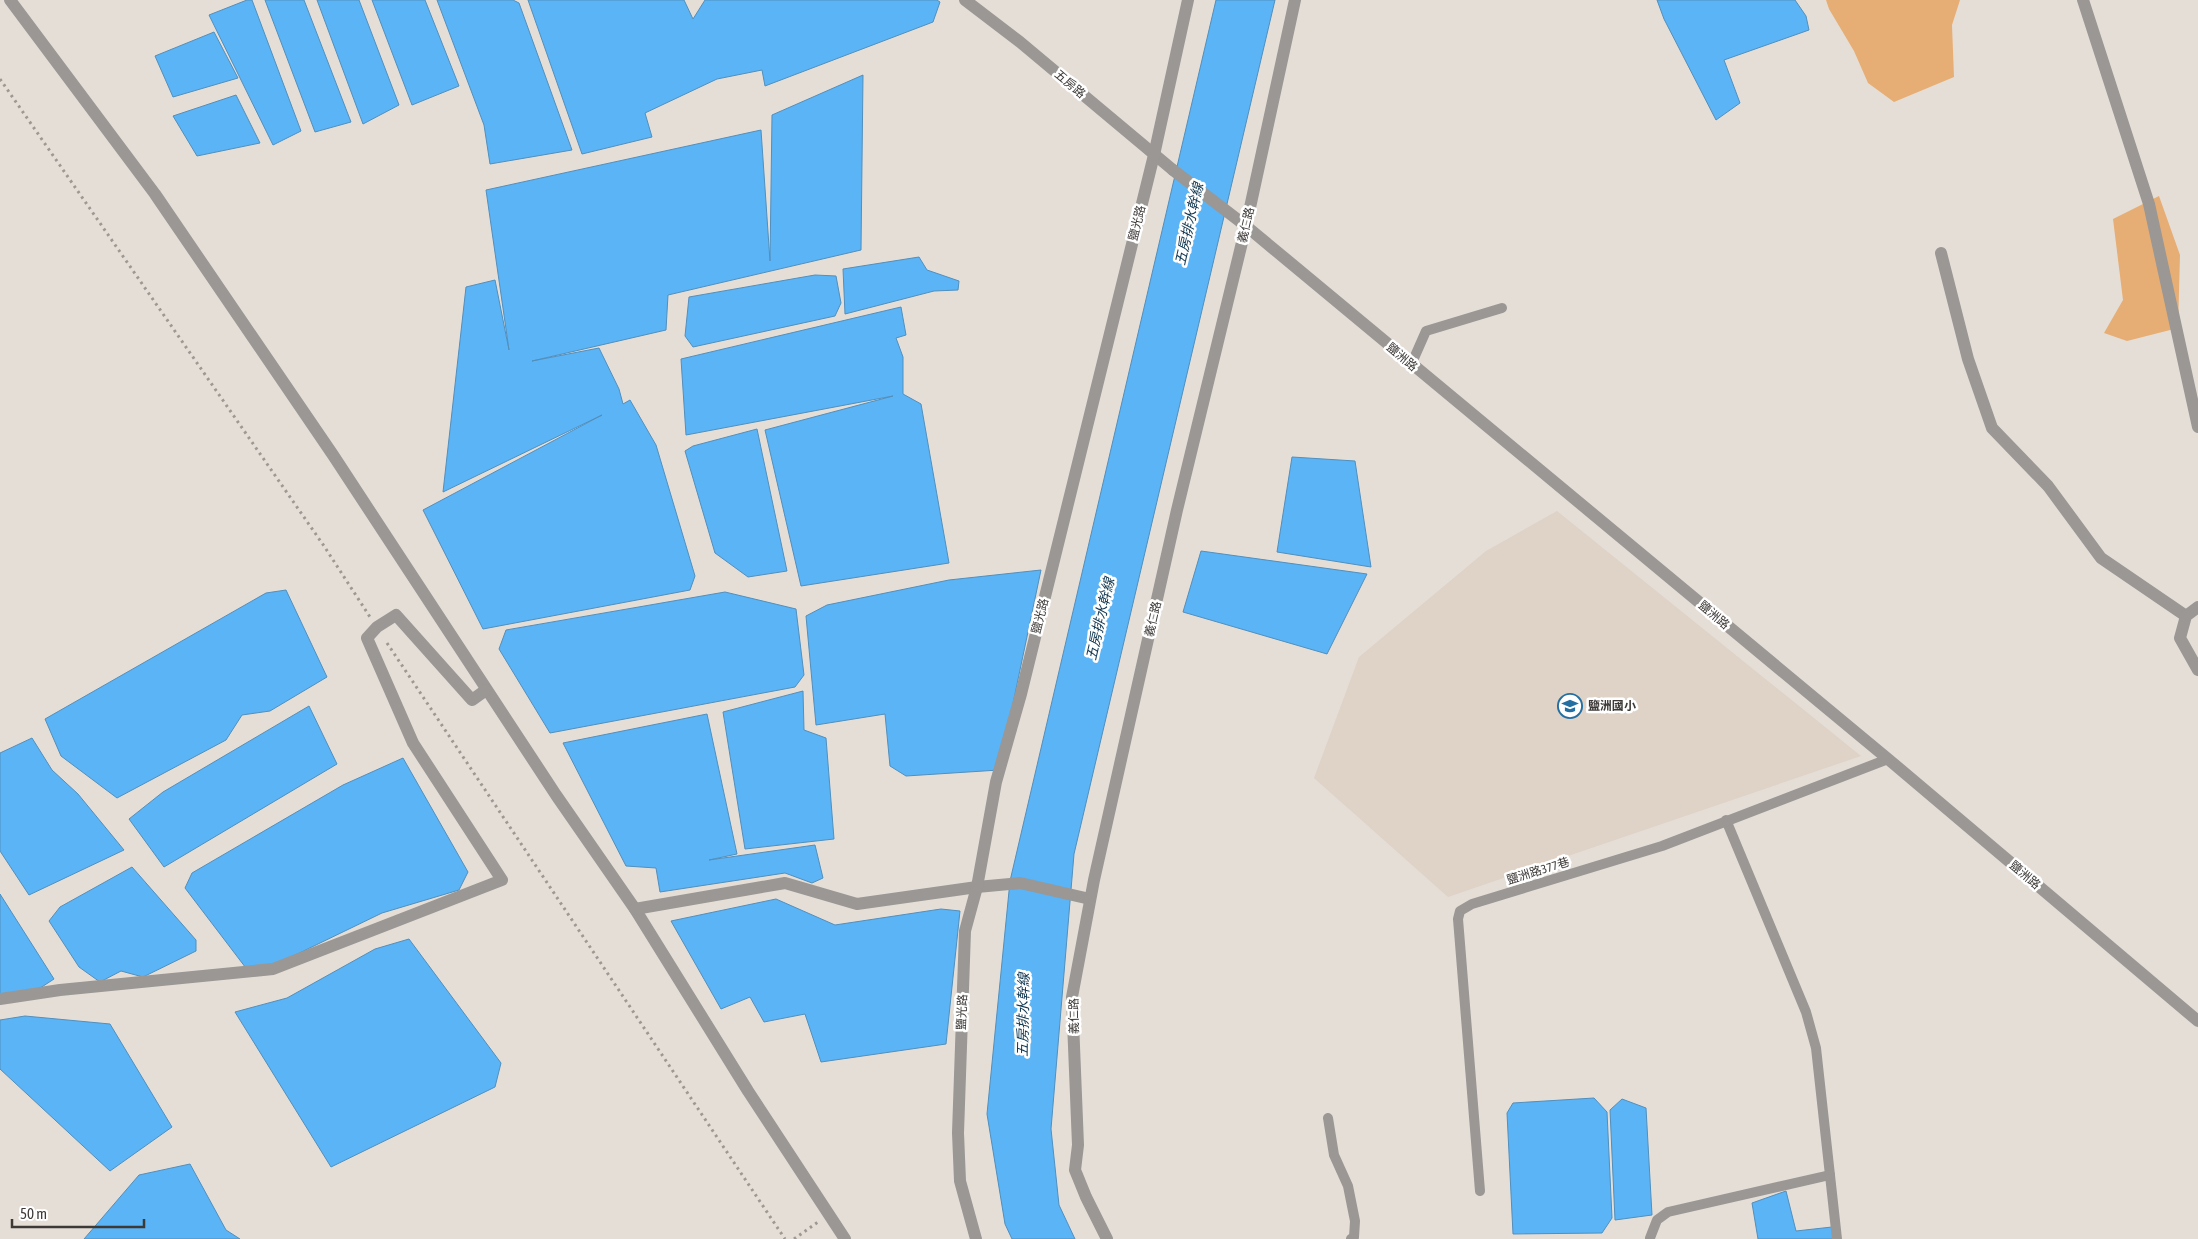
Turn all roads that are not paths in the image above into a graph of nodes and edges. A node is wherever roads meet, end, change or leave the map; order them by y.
1 (10, 0) edge
2 (965, 0) edge
3 (1188, 0) edge
4 (1295, 0) edge
5 (2083, 0) edge
6 (1154, 155) junction
7 (1228, 213) joint
8 (1246, 226) junction
9 (1941, 253) dead end
10 (1502, 308) dead end
11 (1411, 365) junction
12 (2198, 427) edge
13 (2198, 607) edge
14 (2186, 616) junction
15 (2198, 670) edge
16 (486, 690) junction
17 (1888, 758) junction
18 (1726, 820) junction
19 (977, 887) junction
20 (1090, 899) junction
21 (635, 909) junction
22 (0, 1000) edge
23 (2198, 1021) edge
24 (1328, 1118) dead end
25 (1830, 1175) junction
26 (1480, 1191) dead end
27 (1650, 1238) edge
28 (845, 1239) edge
29 (976, 1239) edge
30 (1107, 1239) edge
31 (1352, 1239) edge
32 (1838, 1239) edge

1 - 16 street
2 - 6 street, 五房路
3 - 6 street, 鹽光路
4 - 8 street, 義仁路
5 - 12 street
6 - 7 street, 五房路
6 - 19 street, 鹽光路
7 - 8 street, 鹽洲路
8 - 11 street, 鹽洲路
8 - 20 street, 義仁路
9 - 14 street
10 - 11 lane
11 - 17 street, 鹽洲路
13 - 14 street
14 - 15 street
16 - 21 street
16 - 22 street
17 - 18 lane, 鹽洲路377巷
17 - 23 street, 鹽洲路
18 - 25 lane
18 - 26 lane, 鹽洲路377巷
19 - 20 street
19 - 21 street
19 - 29 street, 鹽光路
20 - 30 street, 義仁路
21 - 28 street
24 - 31 lane
25 - 27 lane
25 - 32 lane

